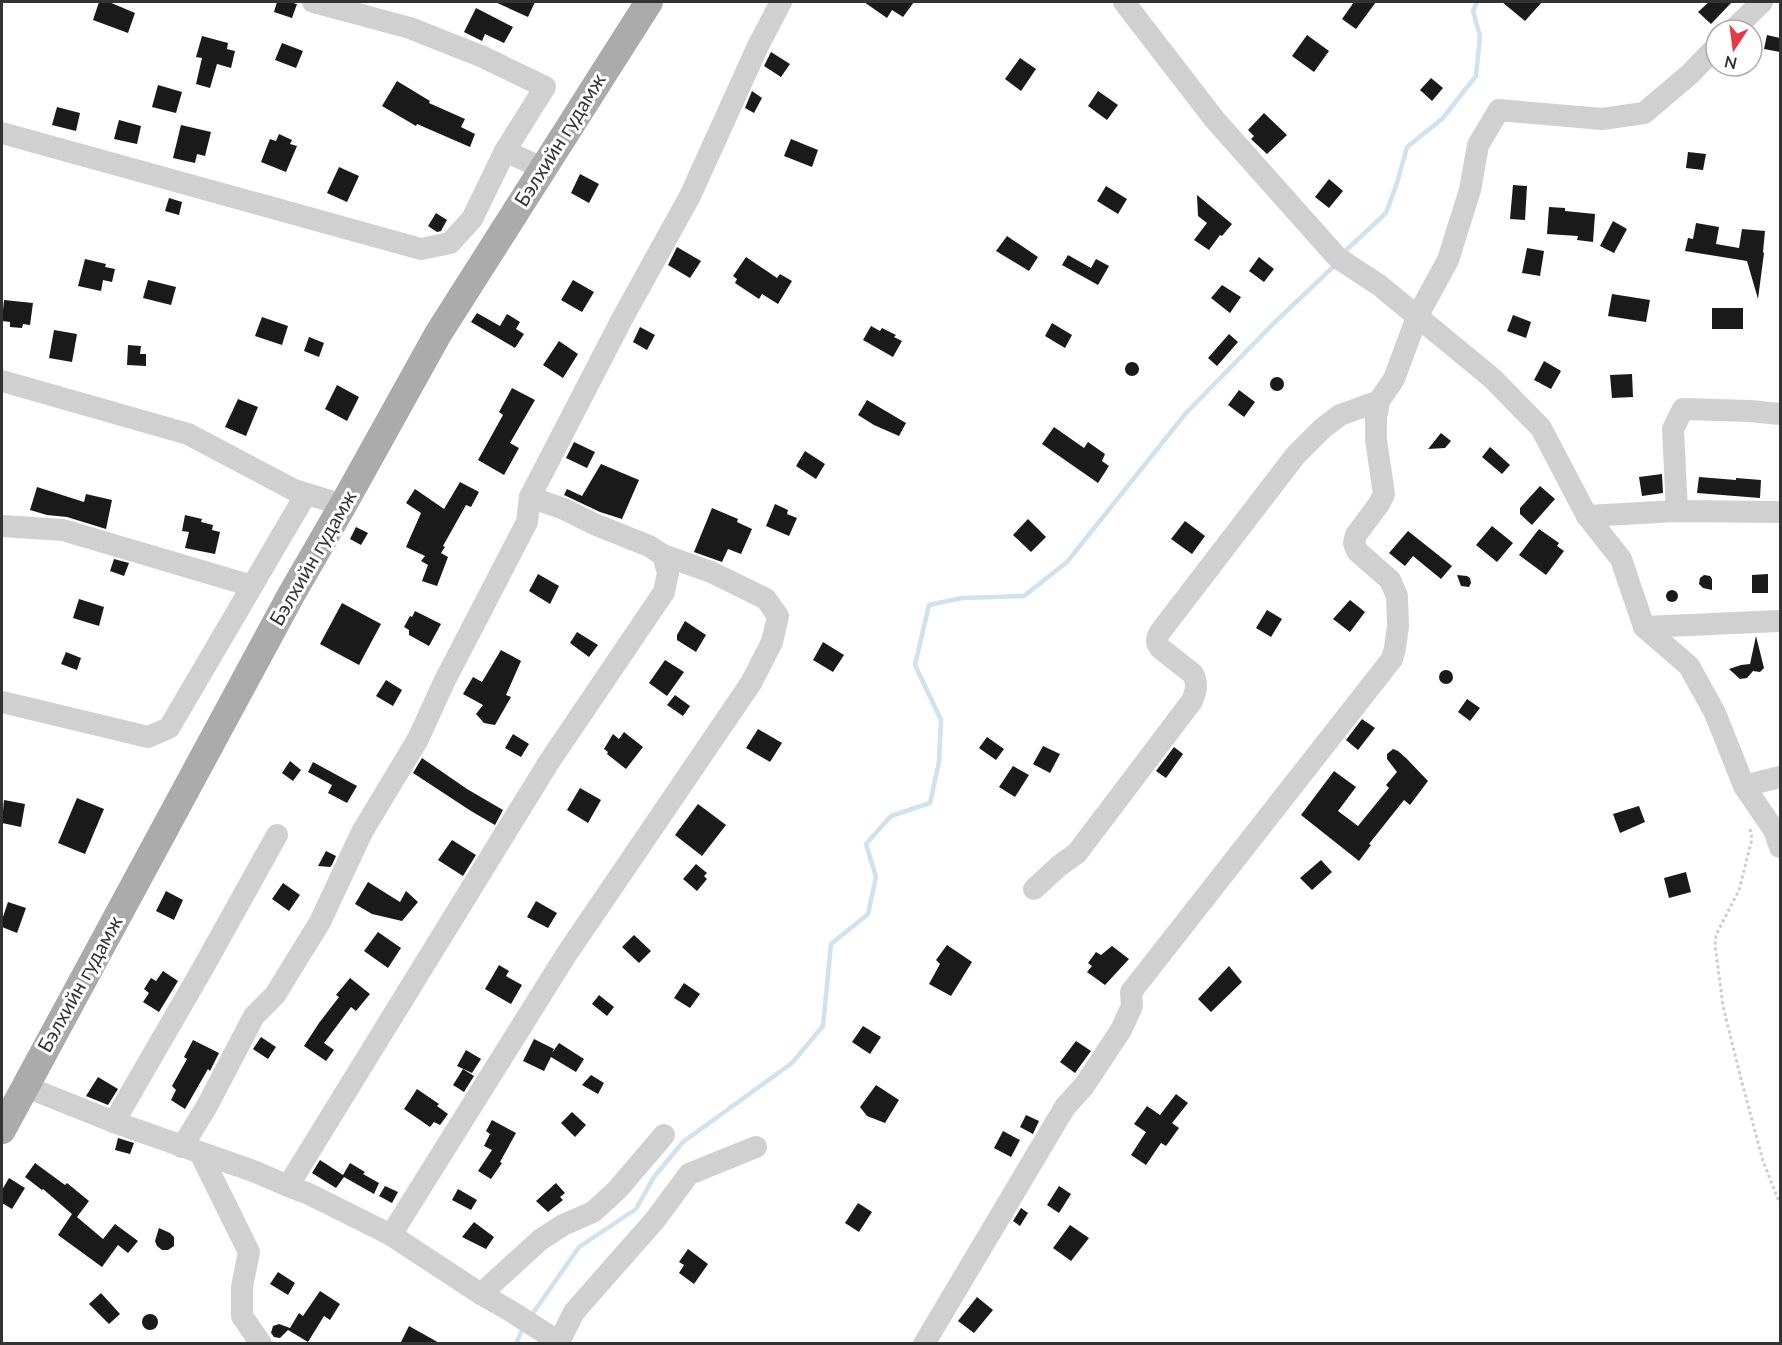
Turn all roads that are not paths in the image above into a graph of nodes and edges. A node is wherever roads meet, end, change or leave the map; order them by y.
1 (313, 2) edge
2 (650, 2) edge
3 (781, 2) edge
4 (1124, 2) edge
5 (1762, 2) edge
6 (1745, 18) edge
7 (1704, 59) edge
8 (2, 133) edge
9 (505, 151) junction
10 (543, 168) junction
11 (1417, 317) junction
12 (2, 381) edge
13 (1379, 401) junction
14 (1780, 414) edge
15 (306, 494) junction
16 (530, 497) junction
17 (343, 506) junction
18 (1677, 511) junction
19 (1780, 512) edge
20 (1587, 516) junction
21 (2, 526) edge
22 (663, 555) junction
23 (252, 586) junction
24 (1780, 621) edge
25 (1644, 627) junction
26 (2, 702) edge
27 (1780, 777) edge
28 (1744, 786) junction
29 (277, 835) dead end
30 (1780, 847) edge
31 (1034, 889) dead end
32 (24, 1086) junction
33 (114, 1122) junction
34 (2, 1130) edge
35 (664, 1135) dead end
36 (756, 1147) dead end
37 (191, 1150) junction
38 (288, 1186) junction
39 (391, 1235) junction
40 (481, 1294) junction
41 (559, 1343) edge
42 (261, 1344) edge
43 (924, 1344) edge

1 - 9 street
2 - 10 main road, Бэлхийн гудамж
3 - 16 street
4 - 11 street
5 - 6 street
7 - 11 street
8 - 9 street
9 - 10 street
10 - 17 main road, Бэлхийн гудамж
11 - 13 street
11 - 20 street
12 - 15 street
13 - 31 street
13 - 43 street
14 - 18 street
15 - 17 street
15 - 23 street
16 - 22 street
16 - 37 street
17 - 32 main road, Бэлхийн гудамж
18 - 19 street
18 - 20 street
20 - 25 street
21 - 23 street
22 - 38 street
22 - 39 street
23 - 26 street
24 - 25 street
25 - 28 street
27 - 28 street
28 - 30 street
29 - 33 street
32 - 33 street
32 - 34 main road, Бэлхийн гудамж
33 - 37 street
35 - 40 street
36 - 41 street
37 - 38 street
37 - 42 street
38 - 39 street
39 - 40 street
40 - 41 street

